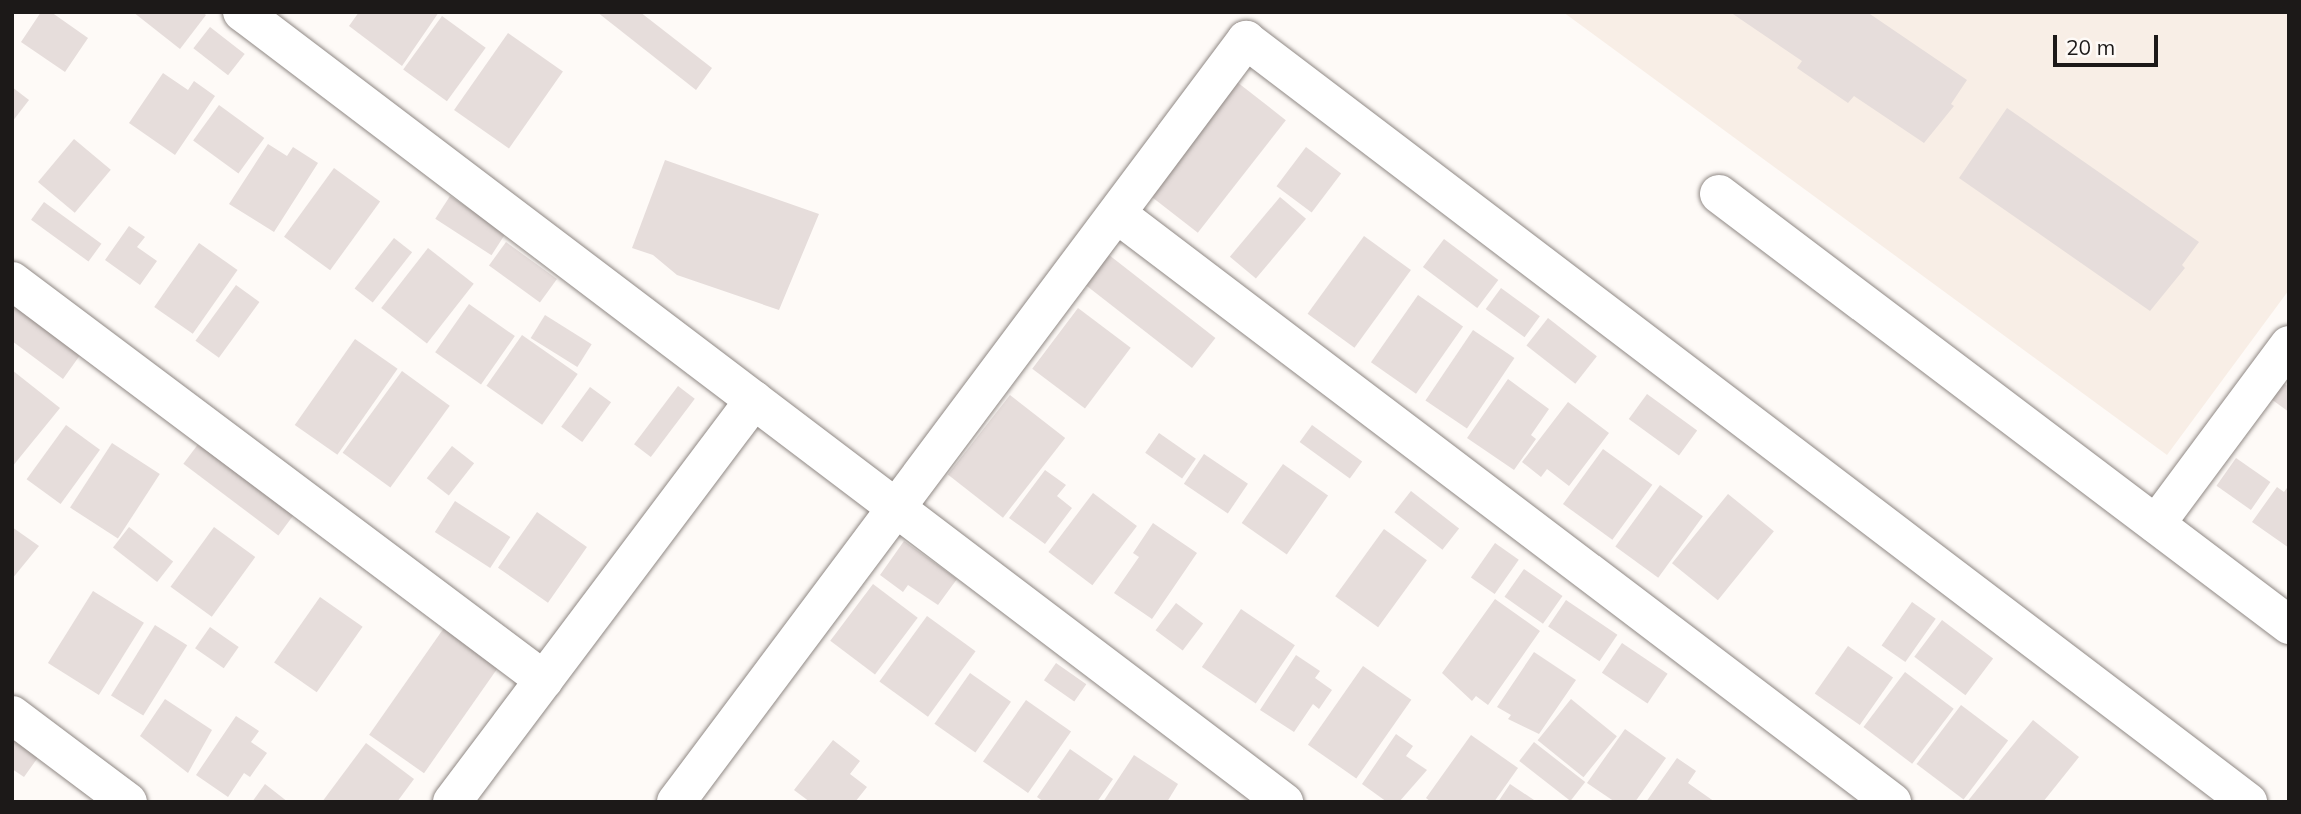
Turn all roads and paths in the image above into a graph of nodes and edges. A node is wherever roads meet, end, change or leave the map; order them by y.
1 (242, 12) edge
2 (1719, 194) dead end
3 (1117, 214) junction
4 (12, 281) edge
5 (2289, 345) edge
6 (754, 400) junction
7 (894, 510) junction
8 (2156, 524) junction
9 (2289, 625) edge
10 (544, 680) junction
11 (12, 715) edge
12 (690, 797) edge
13 (128, 802) edge
14 (452, 802) edge
15 (1284, 802) edge
16 (1892, 802) edge
17 (2248, 802) edge

1 - 6 street
2 - 8 street
3 - 7 street
3 - 16 street
3 - 17 street
4 - 10 street
5 - 8 street
6 - 7 street
6 - 10 street
7 - 12 street
7 - 15 street
8 - 9 street
10 - 14 street
11 - 13 street

